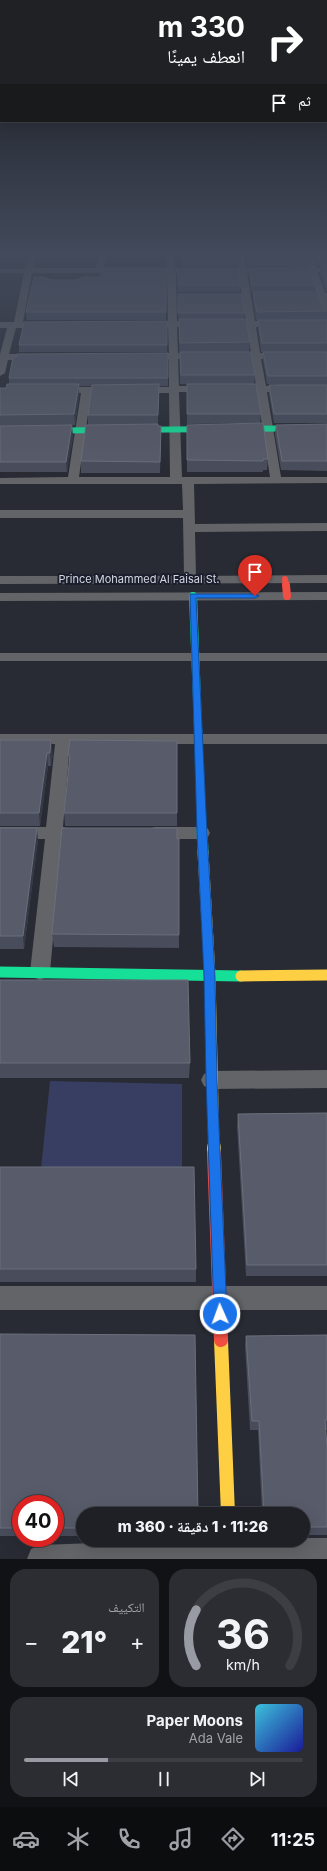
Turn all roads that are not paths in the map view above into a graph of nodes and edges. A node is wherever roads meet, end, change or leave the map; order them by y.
1 (134, 324) edge
2 (172, 324) junction
3 (251, 324) junction
4 (289, 324) edge
5 (0, 325) edge
6 (15, 325) junction
7 (56, 325) edge
8 (50, 356) edge
9 (135, 356) edge
10 (173, 356) junction
11 (256, 356) junction
12 (327, 356) edge
13 (4, 357) junction
14 (0, 373) edge
15 (261, 389) junction
16 (327, 389) edge
17 (47, 390) edge
18 (86, 390) junction
19 (174, 390) junction
20 (327, 428) edge
21 (175, 429) junction
22 (268, 429) junction
23 (80, 430) junction
24 (0, 431) edge
25 (0, 480) edge
26 (73, 480) junction
27 (182, 480) junction
28 (276, 480) junction
29 (327, 480) edge
30 (0, 514) edge
31 (188, 514) junction
32 (327, 527) edge
33 (189, 528) junction
34 (190, 579) junction
35 (285, 579) junction
36 (327, 579) edge
37 (0, 580) edge
38 (192, 596) junction
39 (287, 596) junction
40 (327, 596) edge
41 (0, 597) edge
42 (0, 657) edge
43 (195, 657) junction
44 (327, 657) edge
45 (0, 739) edge
46 (63, 739) junction
47 (198, 739) junction
48 (327, 739) edge
49 (54, 833) junction
50 (77, 833) edge
51 (139, 833) edge
52 (202, 833) junction
53 (0, 834) edge
54 (0, 972) edge
55 (40, 972) junction
56 (327, 975) edge
57 (210, 976) junction
58 (327, 1079) edge
59 (211, 1080) junction
60 (0, 1298) edge
61 (220, 1298) junction
62 (327, 1298) edge
63 (228, 1507) edge
64 (230, 1550) edge
65 (327, 1552) edge
66 (41, 1559) edge

1 - 2 street
2 - 3 street
2 - 10 street
3 - 4 street
3 - 11 street
5 - 6 street
6 - 7 street
6 - 13 street
8 - 13 street
9 - 10 street
10 - 11 street
10 - 19 street
11 - 12 street
11 - 15 street
13 - 14 street
15 - 16 street
15 - 19 street
15 - 22 street
17 - 18 street
18 - 19 street
18 - 23 street
19 - 21 street
20 - 22 street
21 - 22 street
21 - 23 street
21 - 27 street
22 - 28 street
23 - 24 street
23 - 26 street
25 - 26 street
26 - 27 street
27 - 28 street
27 - 31 street
28 - 29 street
30 - 31 street
31 - 33 street
32 - 33 street
33 - 34 street
34 - 35 street, Prince Mohammed Al Faisal St.
34 - 37 street, Prince Mohammed Al Faisal St.
35 - 36 street, Prince Mohammed Al Faisal St.
35 - 39 street
38 - 39 street, Prince Mohammed Al Faisal St.
38 - 41 street, Prince Mohammed Al Faisal St.
38 - 43 street
39 - 40 street, Prince Mohammed Al Faisal St.
42 - 43 street
43 - 44 street
43 - 47 street
45 - 46 street
46 - 47 street
46 - 49 street
47 - 48 street
47 - 52 street
49 - 50 street
49 - 53 street
49 - 55 street
51 - 52 street
52 - 57 street
54 - 55 street
55 - 57 street
56 - 57 street
57 - 59 street
58 - 59 street
59 - 61 street
60 - 61 street
61 - 62 street
61 - 63 street
64 - 65 street
64 - 66 street

